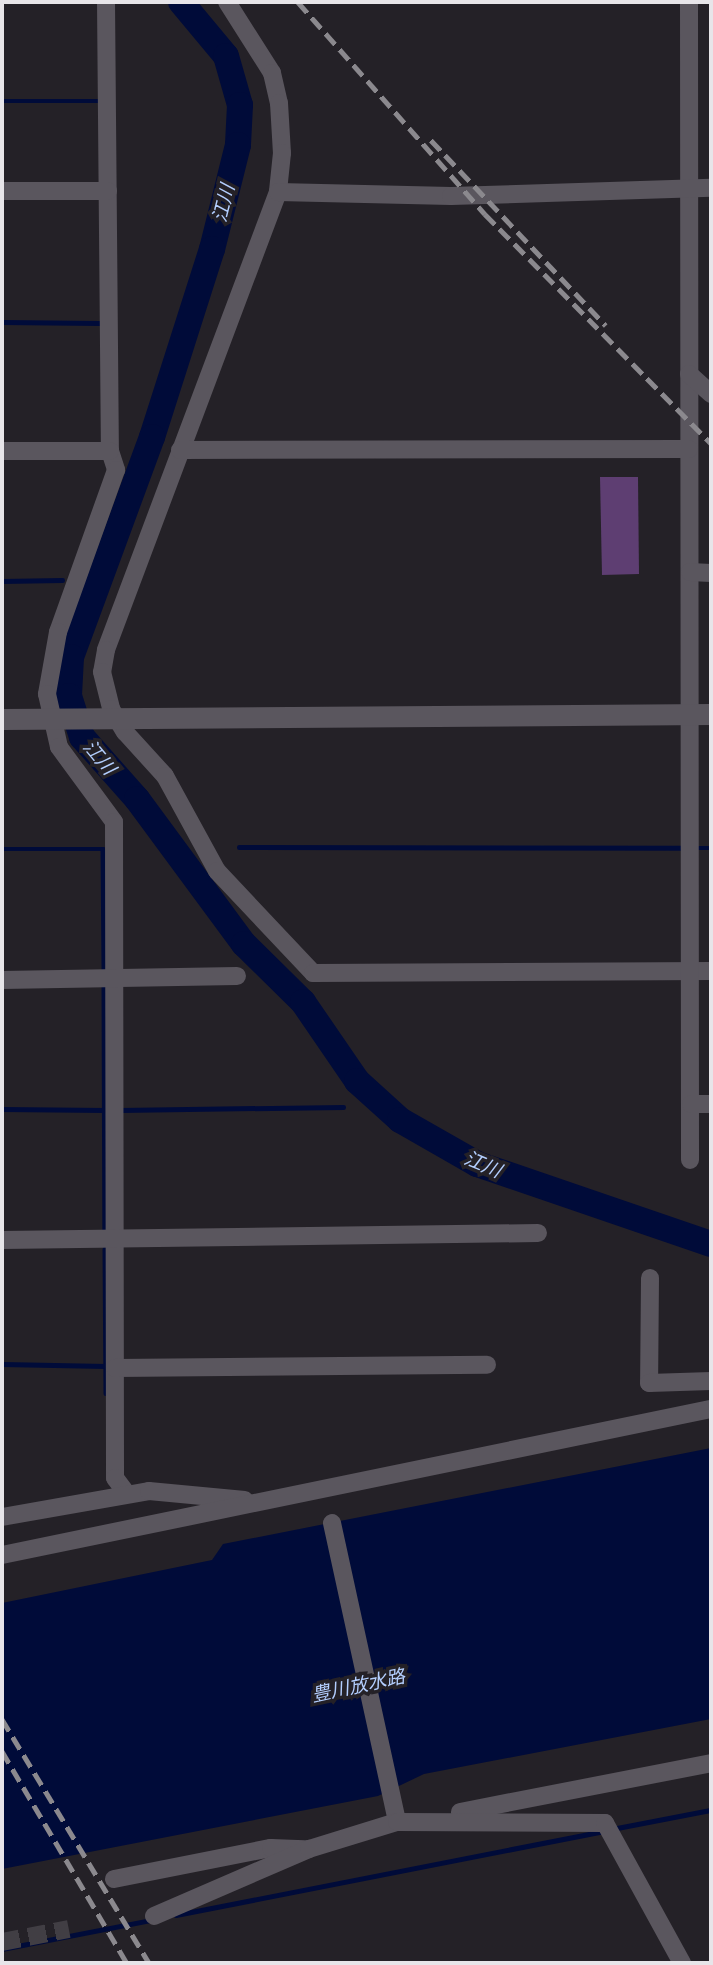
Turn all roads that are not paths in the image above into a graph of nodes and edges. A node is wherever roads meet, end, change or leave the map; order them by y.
1 (106, 2) edge
2 (227, 2) edge
3 (689, 2) edge
4 (689, 187) junction
5 (711, 188) edge
6 (2, 191) edge
7 (108, 191) junction
8 (278, 192) junction
9 (689, 374) junction
10 (711, 394) edge
11 (690, 449) junction
12 (180, 450) junction
13 (2, 451) edge
14 (110, 451) junction
15 (690, 572) junction
16 (711, 573) edge
17 (701, 714) edge
18 (2, 719) edge
19 (52, 719) junction
20 (112, 719) junction
21 (690, 970) junction
22 (711, 971) edge
23 (237, 976) dead end
24 (111, 979) junction
25 (2, 980) edge
26 (691, 1104) junction
27 (711, 1104) edge
28 (691, 1160) dead end
29 (538, 1233) dead end
30 (2, 1240) edge
31 (113, 1241) junction
32 (650, 1278) dead end
33 (487, 1365) dead end
34 (115, 1368) junction
35 (711, 1381) edge
36 (711, 1409) edge
37 (127, 1494) junction
38 (262, 1502) junction
39 (2, 1517) edge
40 (332, 1523) dead end
41 (2, 1555) edge
42 (711, 1763) edge
43 (396, 1817) junction
44 (421, 1819) junction
45 (309, 1849) junction
46 (114, 1879) dead end
47 (153, 1916) dead end
48 (682, 1963) edge

1 - 7 street
2 - 8 street
3 - 4 street
4 - 5 street
4 - 8 street
4 - 9 street
6 - 7 street
7 - 14 street
8 - 12 street
9 - 10 street
9 - 11 street
11 - 12 street
11 - 15 street
12 - 20 street
13 - 14 street
14 - 19 street
15 - 16 street
15 - 17 street
17 - 20 street
17 - 21 street
18 - 19 street
19 - 20 street
19 - 24 street
20 - 21 street
21 - 22 street
21 - 26 street
23 - 24 street
24 - 25 street
24 - 31 street
26 - 27 street
26 - 28 street
29 - 31 street
30 - 31 street
31 - 34 street
32 - 35 street
33 - 34 street
34 - 37 street
36 - 38 street
37 - 38 street
37 - 39 street
38 - 41 street
40 - 43 street
42 - 44 street
43 - 44 street
43 - 45 street
44 - 48 street
45 - 46 street
45 - 47 street

